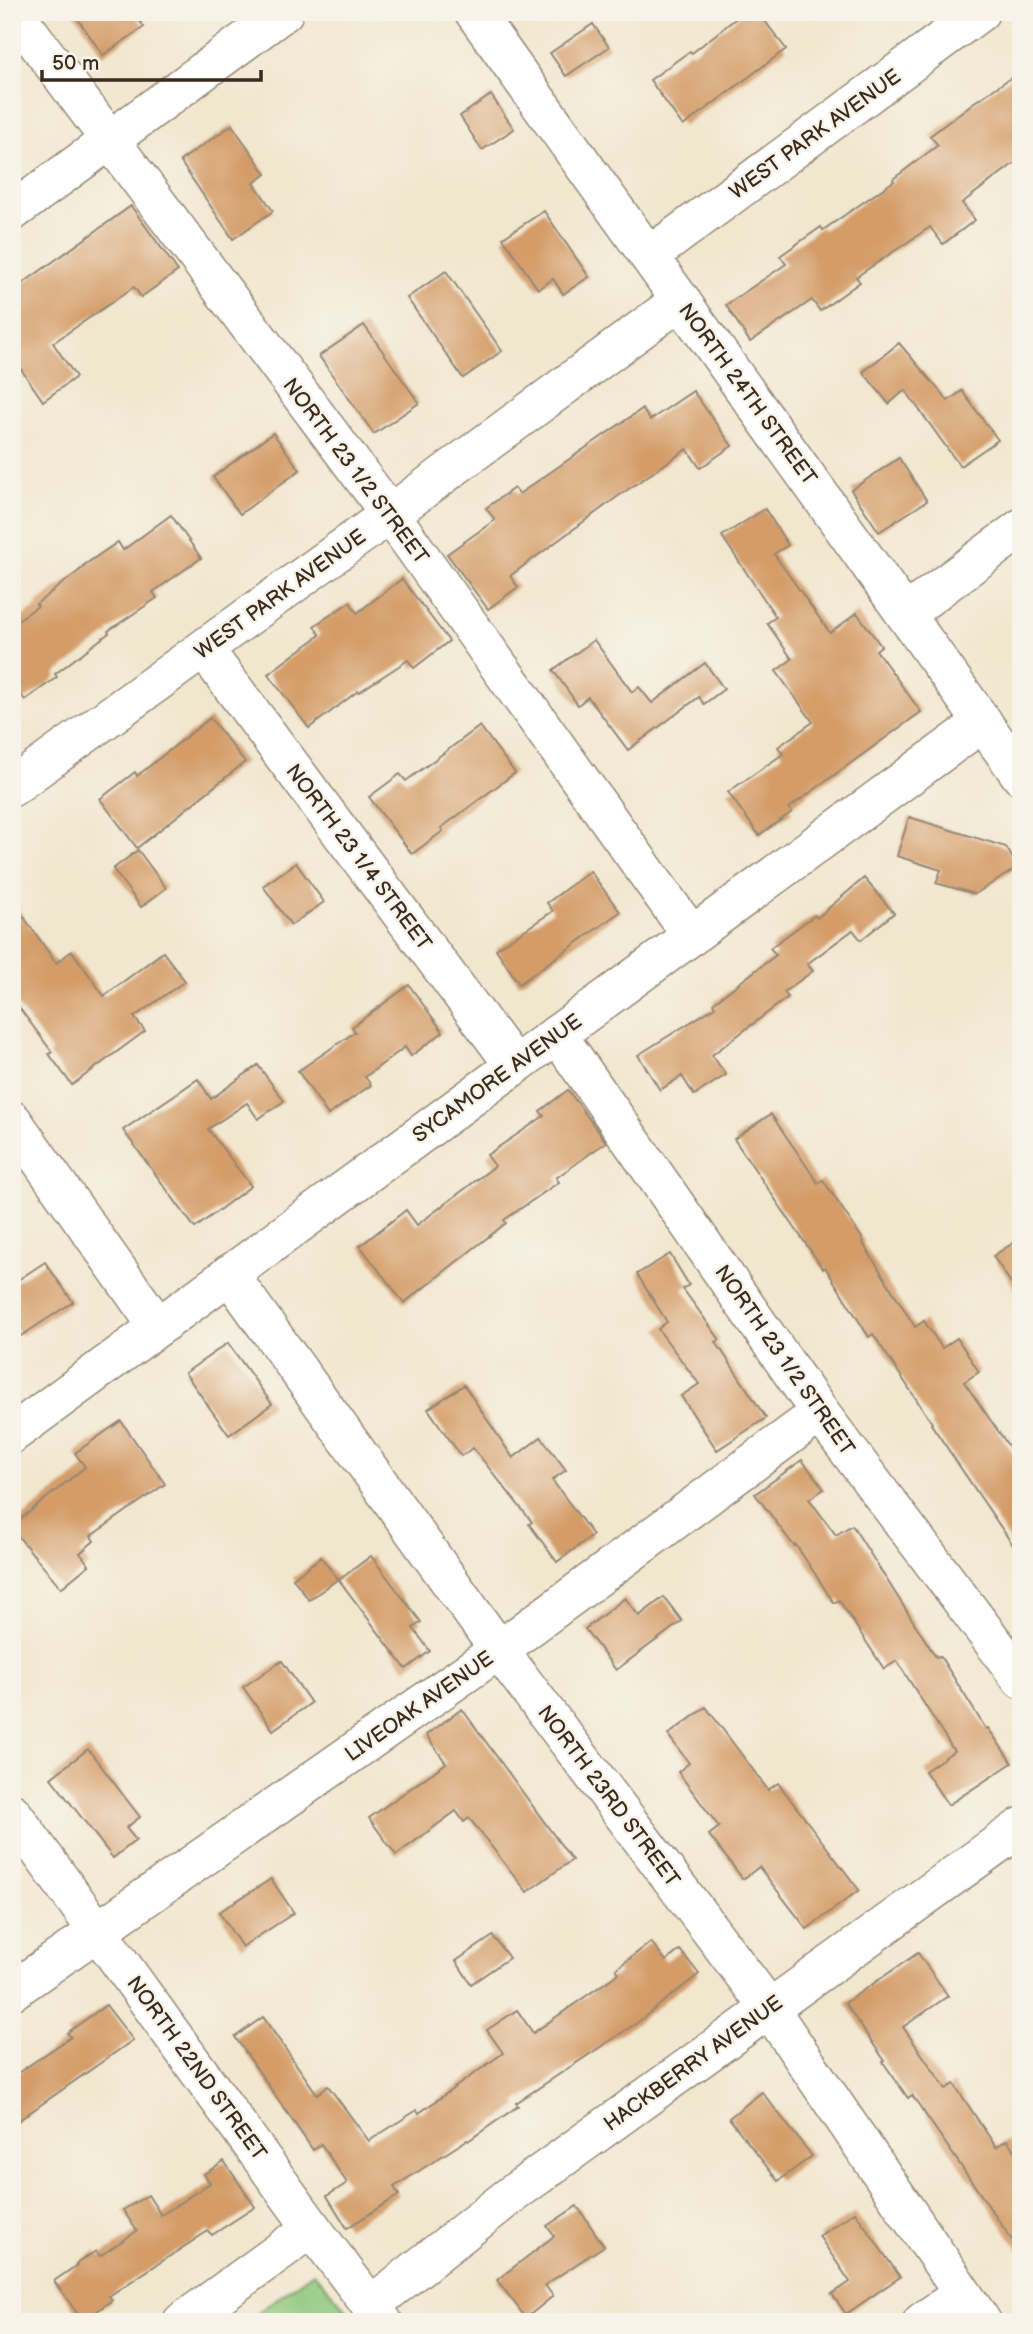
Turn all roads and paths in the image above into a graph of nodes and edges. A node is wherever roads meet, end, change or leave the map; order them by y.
1 (14, 12) edge
2 (284, 12) edge
3 (474, 12) edge
4 (980, 12) edge
5 (109, 141) junction
6 (12, 212) edge
7 (649, 256) junction
8 (681, 300) junction
9 (390, 514) junction
10 (1021, 528) edge
11 (905, 614) junction
12 (204, 649) junction
13 (983, 722) junction
14 (1021, 776) edge
15 (12, 787) edge
16 (692, 936) junction
17 (557, 1034) junction
18 (514, 1065) junction
19 (12, 1120) edge
20 (229, 1274) junction
21 (158, 1327) junction
22 (820, 1413) junction
23 (12, 1434) edge
24 (499, 1650) junction
25 (1021, 1679) edge
26 (12, 1812) edge
27 (1021, 1827) edge
28 (98, 1931) junction
29 (12, 1991) edge
30 (769, 2008) junction
31 (313, 2228) junction
32 (972, 2308) edge
33 (376, 2314) edge
34 (182, 2322) edge
35 (922, 2322) edge

1 - 5 street, NORTH 23 1/2 STREET
2 - 5 street
3 - 7 street, NORTH 24TH STREET
4 - 7 street, WEST PARK AVENUE
5 - 6 street
5 - 9 street, NORTH 23 1/2 STREET
7 - 8 street, NORTH 24TH STREET
8 - 9 street, WEST PARK AVENUE
8 - 11 street, NORTH 24TH STREET
9 - 12 street, WEST PARK AVENUE
9 - 16 street, NORTH 23 1/2 STREET
10 - 11 street
11 - 13 street, NORTH 24TH STREET
12 - 15 street, WEST PARK AVENUE
12 - 18 street, NORTH 23 1/4 STREET
13 - 14 street, NORTH 24TH STREET
13 - 16 street, SYCAMORE AVENUE
16 - 17 street, SYCAMORE AVENUE
17 - 18 street, SYCAMORE AVENUE
17 - 22 street, NORTH 23 1/2 STREET
18 - 20 street, SYCAMORE AVENUE
19 - 21 street
20 - 21 street, SYCAMORE AVENUE
20 - 24 street, NORTH 23RD STREET
21 - 23 street, SYCAMORE AVENUE
22 - 24 street, LIVEOAK AVENUE
22 - 25 street, NORTH 23 1/2 STREET
24 - 28 street, LIVEOAK AVENUE
24 - 30 street, NORTH 23RD STREET
26 - 28 street, NORTH 22ND STREET
27 - 30 street, HACKBERRY AVENUE
28 - 29 street, LIVEOAK AVENUE
28 - 31 street, NORTH 22ND STREET
30 - 32 street, NORTH 23RD STREET
30 - 33 street, HACKBERRY AVENUE
31 - 33 street, NORTH 22ND STREET
31 - 34 street
32 - 35 street

